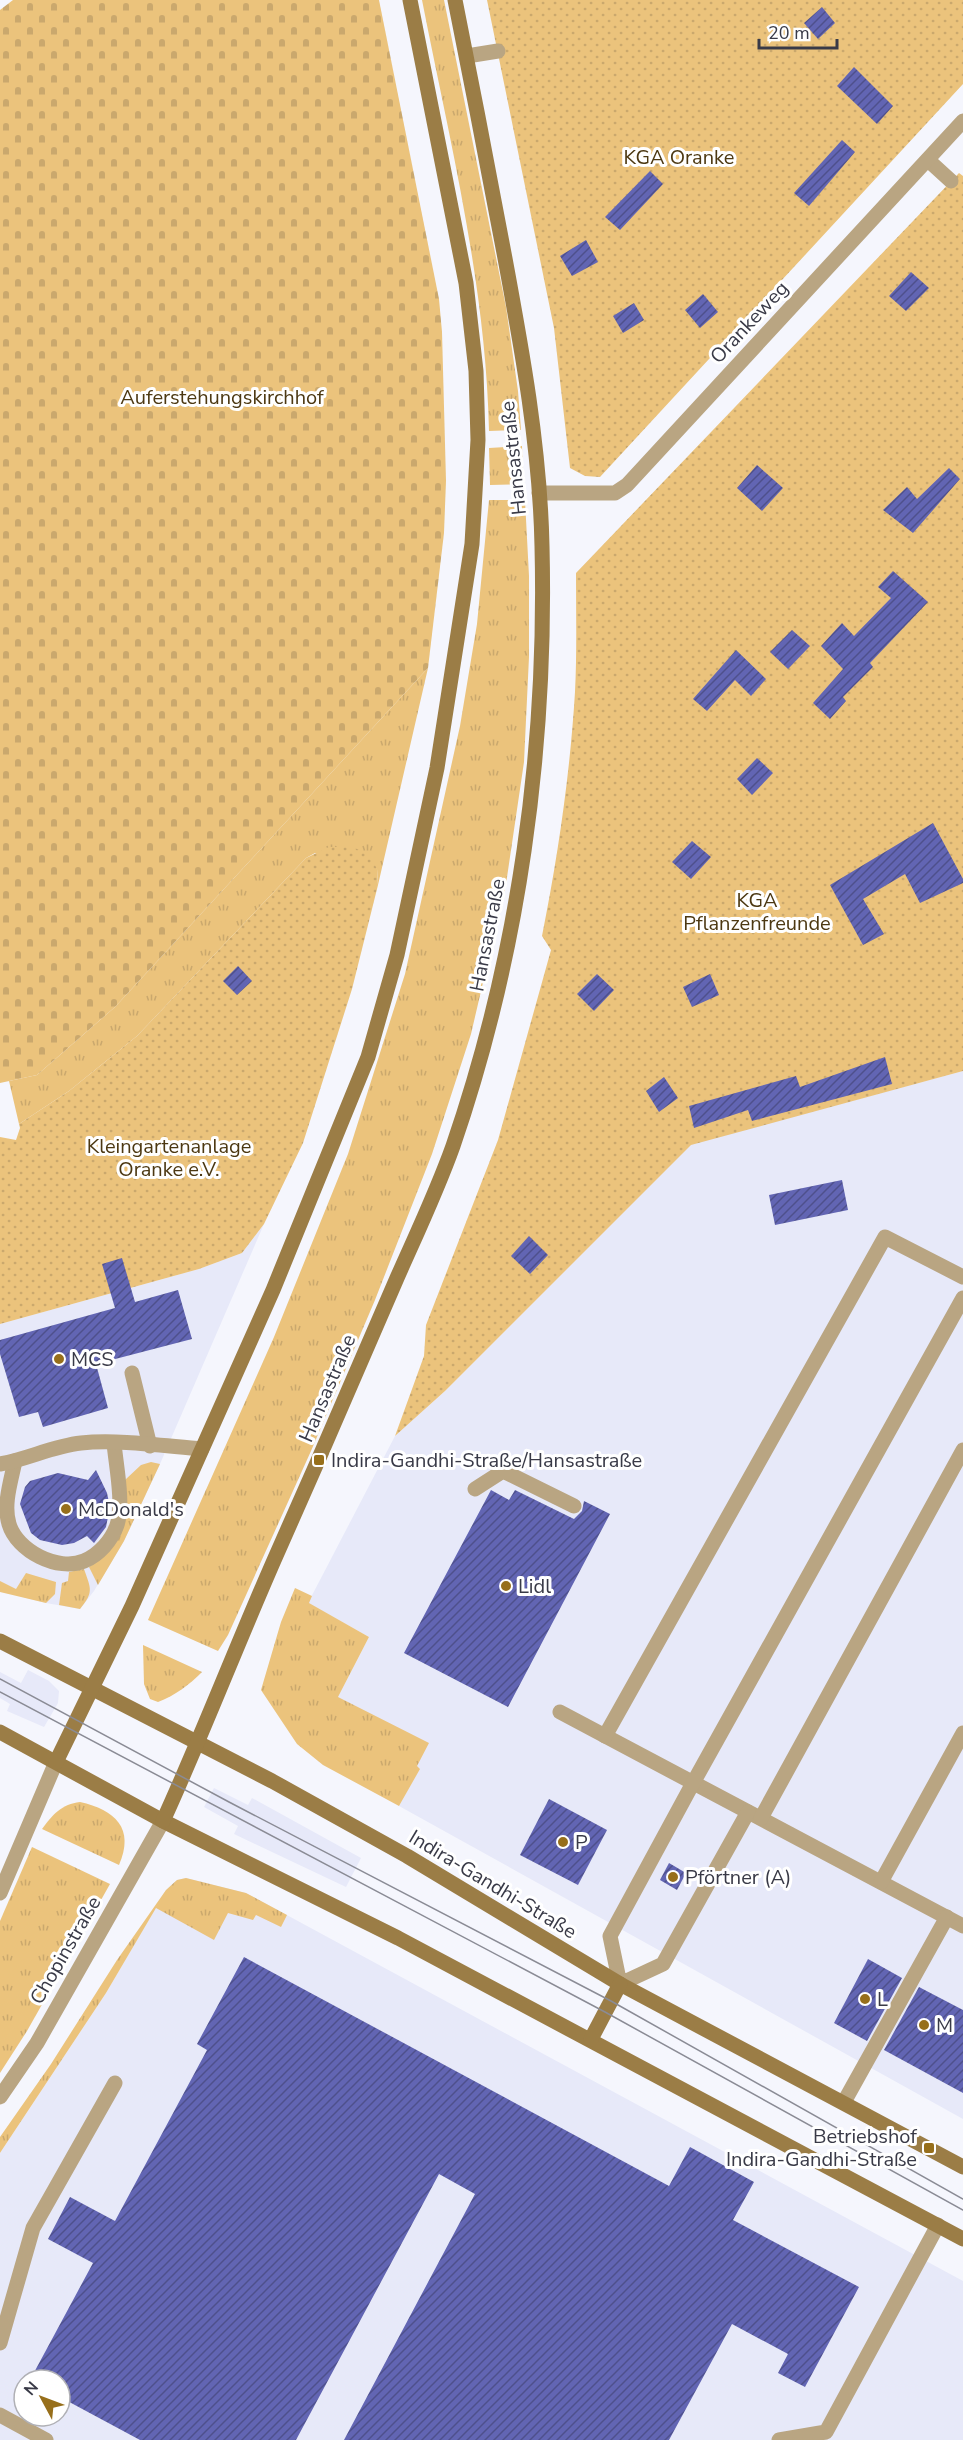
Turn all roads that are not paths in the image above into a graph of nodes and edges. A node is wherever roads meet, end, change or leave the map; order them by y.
1 (410, 0) edge
2 (455, 0) edge
3 (498, 51) dead end
4 (467, 57) junction
5 (963, 121) edge
6 (928, 159) junction
7 (951, 181) dead end
8 (540, 494) junction
9 (963, 1276) edge
10 (963, 1298) edge
11 (132, 1373) dead end
12 (114, 1443) junction
13 (150, 1446) junction
14 (202, 1449) junction
15 (963, 1450) edge
16 (8, 1462) edge
17 (475, 1489) dead end
18 (574, 1506) dead end
19 (0, 1641) edge
20 (93, 1688) junction
21 (560, 1712) dead end
22 (0, 1732) edge
23 (963, 1733) edge
24 (605, 1736) junction
25 (199, 1742) junction
26 (56, 1762) junction
27 (693, 1783) junction
28 (754, 1815) junction
29 (163, 1821) junction
30 (881, 1882) junction
31 (0, 1893) edge
32 (947, 1917) junction
33 (963, 1925) edge
34 (620, 1984) junction
35 (591, 2039) junction
36 (116, 2083) dead end
37 (0, 2097) edge
38 (844, 2102) junction
39 (963, 2167) edge
40 (938, 2225) junction
41 (963, 2239) edge
42 (0, 2343) edge
43 (0, 2415) edge
44 (46, 2440) edge
45 (778, 2440) edge

1 - 14 main road, Hansastraße
2 - 4 main road, Hansastraße
3 - 4 street
4 - 8 main road, Hansastraße
5 - 6 street, Orankeweg
6 - 7 street
6 - 8 street, Orankeweg
8 - 25 main road, Hansastraße
9 - 24 street
10 - 27 street
11 - 13 street
12 - 13 street
12 - 16 street
12 - 16 street
13 - 14 street
14 - 20 main road, Hansastraße
15 - 28 street
17 - 18 street
19 - 20 main road, Indira-Gandhi-Straße
20 - 25 main road, Indira-Gandhi-Straße
20 - 26 main road, Hansastraße
21 - 24 street
22 - 26 main road
23 - 30 street
24 - 27 street
25 - 29 main road, Hansastraße
25 - 34 main road, Indira-Gandhi-Straße
26 - 29 main road
26 - 31 street
27 - 28 street
27 - 34 street
28 - 30 street
28 - 34 street
29 - 35 main road
29 - 37 street, Chopinstraße
30 - 32 street
32 - 33 street
32 - 38 street
34 - 35 main road
34 - 38 main road, Indira-Gandhi-Straße
35 - 40 main road
36 - 42 street
38 - 39 main road, Indira-Gandhi-Straße
40 - 41 main road
40 - 45 street
43 - 44 street

